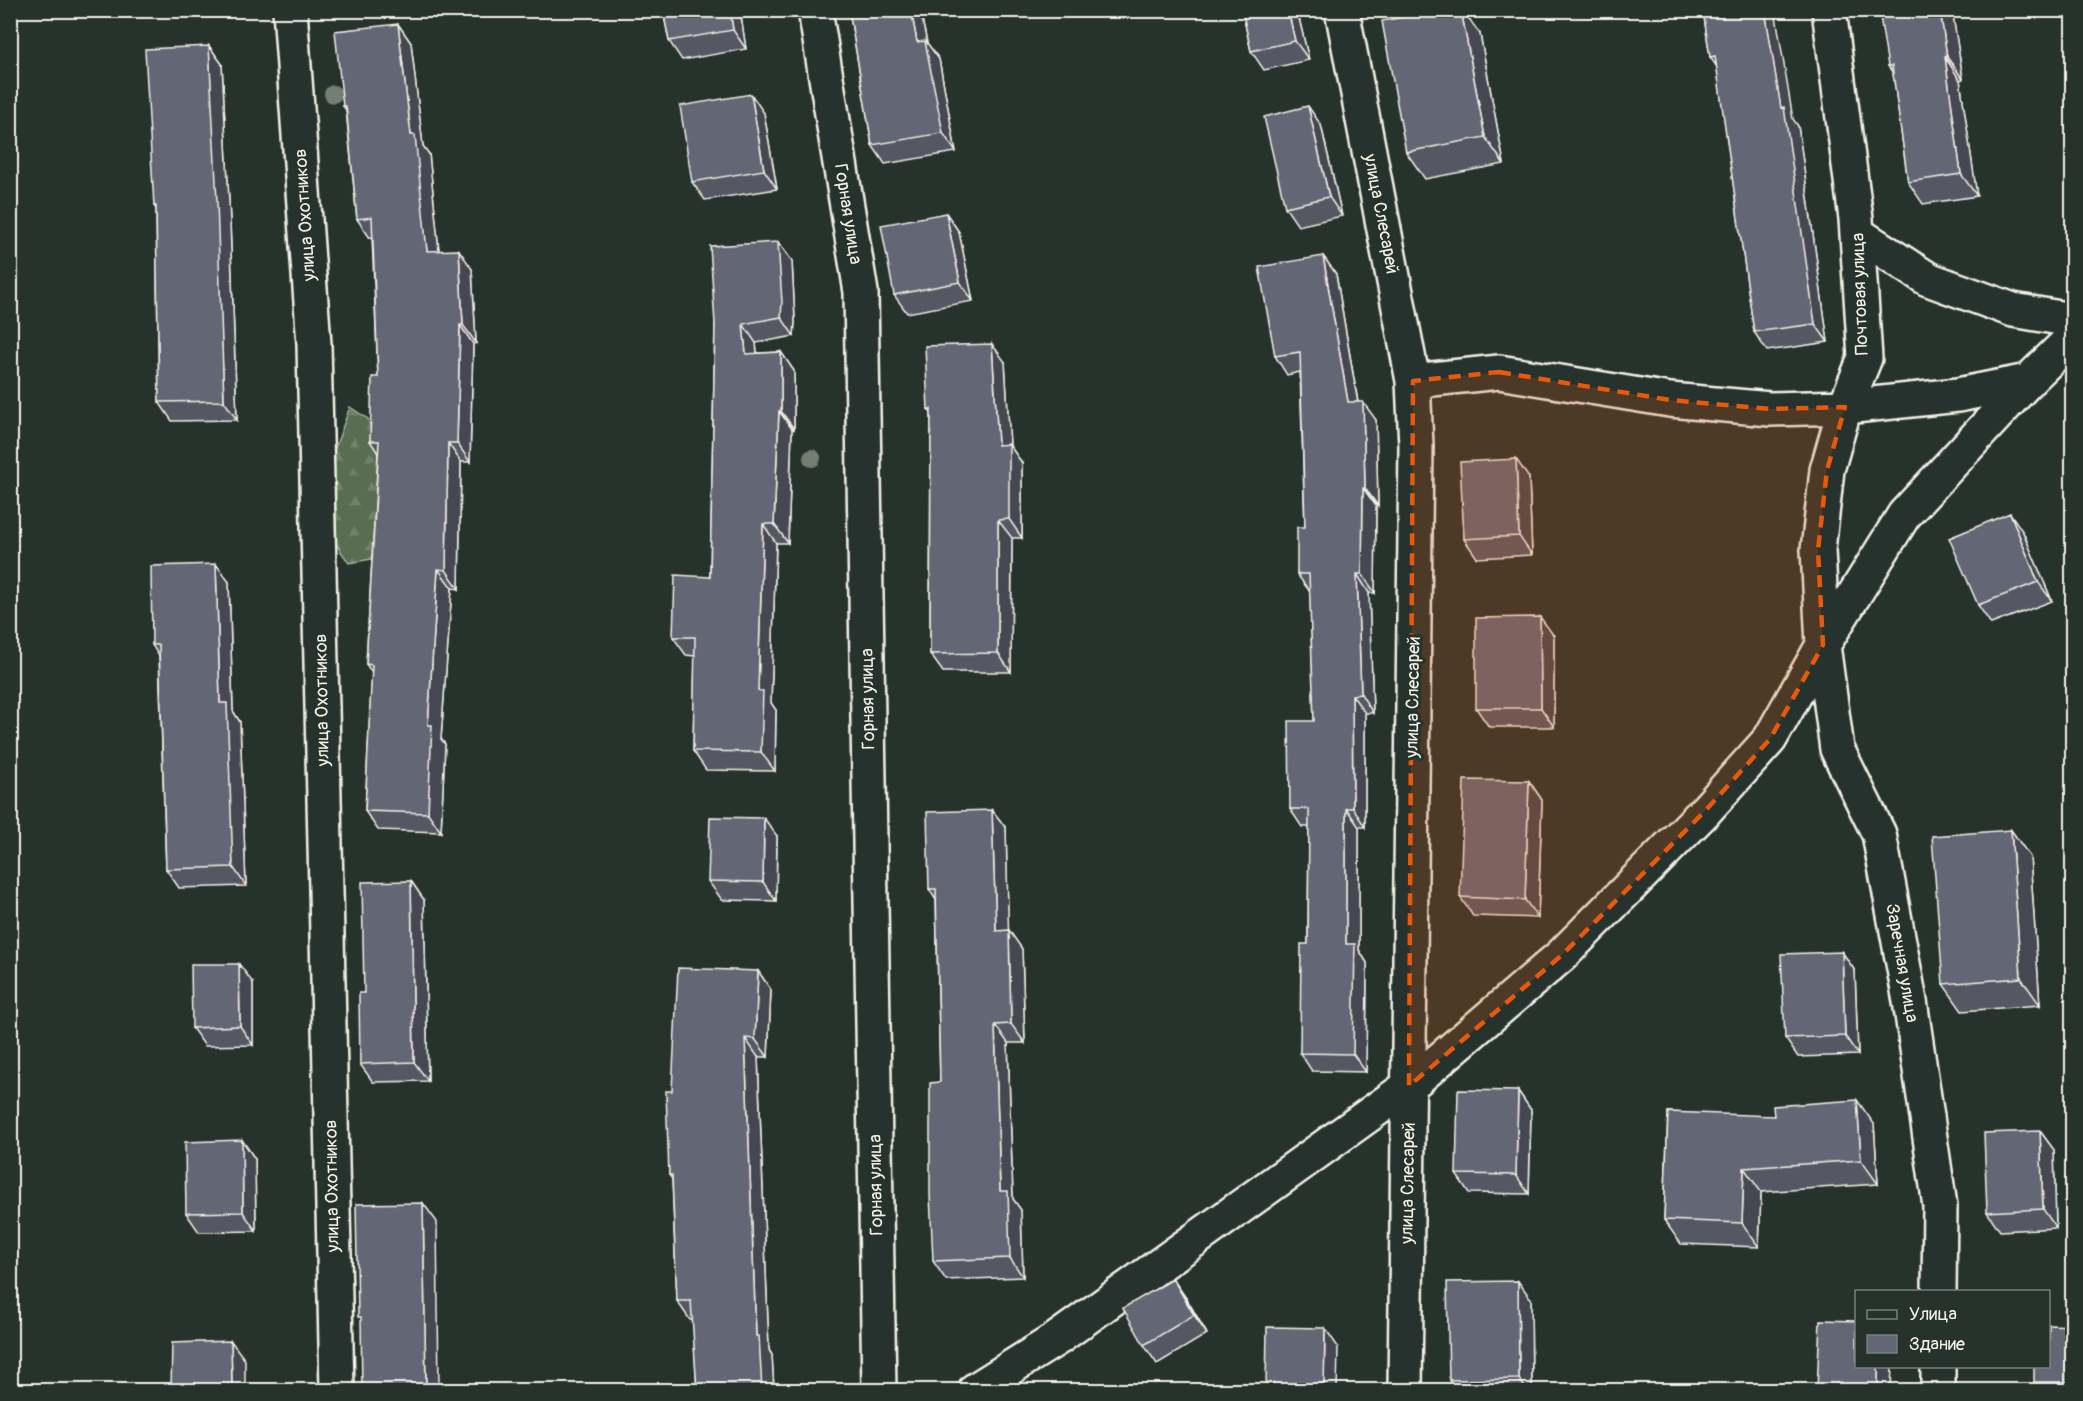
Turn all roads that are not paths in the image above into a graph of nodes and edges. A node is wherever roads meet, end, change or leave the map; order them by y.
1 (290, 10) edge
2 (815, 10) edge
3 (1342, 10) edge
4 (1829, 10) edge
5 (1858, 234) junction
6 (2073, 320) edge
7 (2073, 338) edge
8 (1413, 381) junction
9 (2028, 381) junction
10 (1845, 406) junction
11 (1823, 645) junction
12 (1408, 1086) junction
13 (1939, 1290) edge
14 (1938, 1368) edge
15 (336, 1390) edge
16 (879, 1390) edge
17 (975, 1390) edge
18 (1405, 1390) edge
19 (1938, 1390) edge

1 - 15 street, улица Охотников
2 - 16 street, Горная улица
3 - 8 street, улица Слесарей
4 - 5 street, Почтовая улица
5 - 6 street
5 - 10 street, Почтовая улица
7 - 9 street
8 - 10 street
8 - 12 street, улица Слесарей
9 - 10 street
9 - 11 street
10 - 11 street, Почтовая улица
11 - 12 street
11 - 13 street, Заречная улица
12 - 17 street
12 - 18 street, улица Слесарей
14 - 19 street

